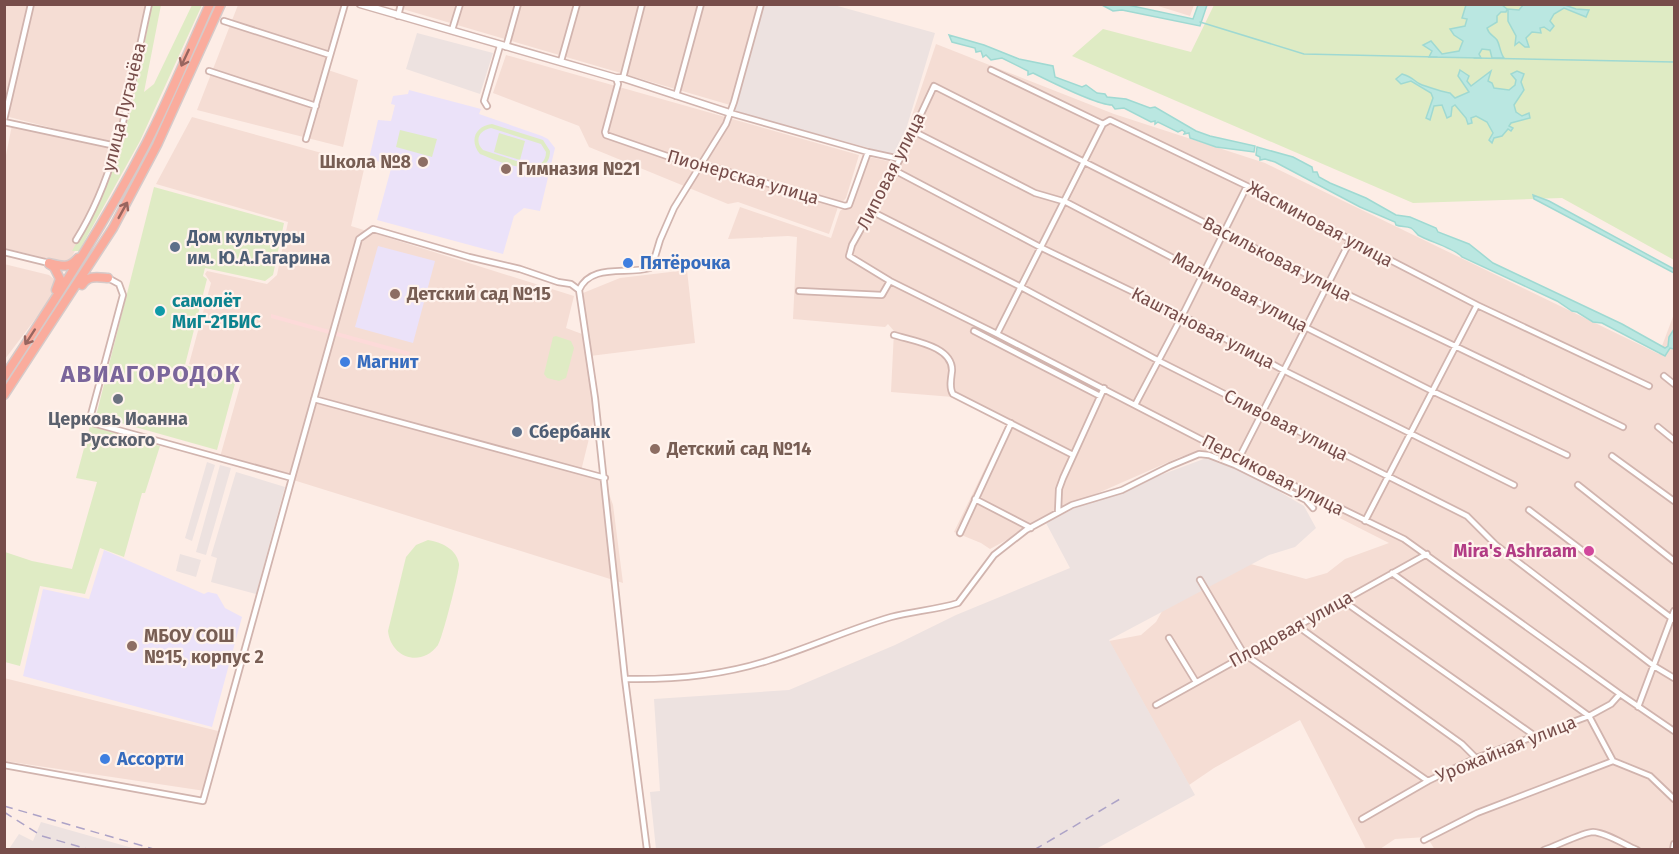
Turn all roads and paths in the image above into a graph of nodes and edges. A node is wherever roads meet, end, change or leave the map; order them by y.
1 (31, 4) edge
2 (149, 4) edge
3 (210, 4) edge
4 (221, 4) edge
5 (345, 4) edge
6 (360, 4) edge
7 (401, 4) edge
8 (459, 4) edge
9 (518, 4) edge
10 (577, 4) edge
11 (642, 4) edge
12 (701, 4) edge
13 (761, 4) edge
14 (398, 16) junction
15 (224, 21) dead end
16 (452, 30) junction
17 (503, 46) junction
18 (330, 55) junction
19 (561, 61) junction
20 (991, 70) dead end
21 (209, 71) dead end
22 (619, 78) junction
23 (934, 86) joint
24 (676, 96) junction
25 (316, 106) junction
26 (487, 106) dead end
27 (730, 113) junction
28 (4, 121) edge
29 (1103, 124) junction
30 (913, 131) junction
31 (306, 139) dead end
32 (148, 141) junction
33 (157, 145) junction
34 (116, 146) junction
35 (868, 152) junction
36 (900, 159) junction
37 (1085, 163) junction
38 (701, 164) junction
39 (894, 170) junction
40 (1247, 186) junction
41 (1065, 202) junction
42 (871, 211) junction
43 (113, 228) junction
44 (97, 232) junction
45 (1223, 233) junction
46 (76, 240) dead end
47 (1350, 241) junction
48 (1042, 248) junction
49 (4, 252) edge
50 (849, 256) joint
51 (49, 264) junction
52 (1204, 273) junction
53 (108, 278) junction
54 (890, 281) junction
55 (1328, 285) junction
56 (1021, 287) junction
57 (579, 290) junction
58 (799, 291) dead end
59 (1477, 305) junction
60 (61, 309) junction
61 (47, 312) junction
62 (1183, 316) junction
63 (1307, 328) junction
64 (974, 331) dead end
65 (997, 334) junction
66 (894, 335) dead end
67 (1455, 346) junction
68 (1159, 361) junction
69 (14, 363) junction
70 (21, 370) junction
71 (1285, 370) junction
72 (1664, 376) dead end
73 (4, 377) edge
74 (1674, 384) edge
75 (1648, 386) dead end
76 (1104, 388) junction
77 (1432, 391) junction
78 (4, 395) edge
79 (1100, 396) junction
80 (314, 399) junction
81 (1135, 405) junction
82 (1263, 413) junction
83 (1011, 423) junction
84 (1623, 427) dead end
85 (1658, 427) dead end
86 (1410, 434) junction
87 (1674, 440) edge
88 (1073, 455) junction
89 (1567, 455) dead end
90 (1612, 456) dead end
91 (1239, 459) junction
92 (1236, 465) junction
93 (1388, 476) junction
94 (292, 478) junction
95 (605, 478) junction
96 (1514, 485) dead end
97 (1578, 485) dead end
98 (975, 499) junction
99 (1674, 501) edge
100 (1313, 508) dead end
101 (1529, 510) dead end
102 (1058, 512) junction
103 (1365, 521) junction
104 (1031, 528) junction
105 (960, 533) dead end
106 (1427, 554) junction
107 (1674, 561) edge
108 (1392, 573) junction
109 (1200, 580) dead end
110 (1342, 600) junction
111 (1674, 611) edge
112 (1673, 619) edge
113 (1296, 625) junction
114 (1169, 638) dead end
115 (1244, 654) junction
116 (1654, 666) junction
117 (1674, 678) edge
118 (626, 679) junction
119 (1196, 682) junction
120 (1620, 694) junction
121 (1156, 705) dead end
122 (1638, 707) junction
123 (1589, 716) junction
124 (1674, 730) edge
125 (1535, 736) junction
126 (1476, 758) junction
127 (1613, 761) junction
128 (4, 765) edge
129 (1428, 781) junction
130 (1674, 799) edge
131 (1362, 819) dead end
132 (1424, 840) dead end
133 (1674, 844) edge
134 (647, 849) edge
135 (1544, 849) edge
136 (1637, 849) edge
137 (1673, 849) edge

1 - 28 street
2 - 34 street, улица Пугачёва
3 -> 32 highway
4 - 33 highway
5 - 18 street
6 - 14 street
7 - 14 street
8 - 16 street
9 - 17 street
10 - 19 street
11 - 22 street
12 - 24 street
13 - 27 street
14 - 16 street
15 - 18 street
16 - 17 street
17 - 19 street
17 - 26 street
18 - 25 street
19 - 22 street
20 - 29 street, Жасминовая улица
21 - 25 street
22 - 24 street
22 - 38 street, Пионерская улица
23 - 30 street, Липовая улица
23 - 37 street, Васильковая улица
24 - 27 street
25 - 31 street
27 - 35 street
27 - 38 street
28 - 34 street
29 - 37 street
29 - 40 street, Жасминовая улица
30 - 36 street, Липовая улица
30 - 41 street, Малиновая улица
32 - 33 highway
32 - 44 highway
43 -> 33 highway
34 - 46 street, улица Пугачёва
35 - 36 street
35 - 38 street, Пионерская улица
36 - 39 street, Липовая улица
37 - 41 street
37 - 45 street, Васильковая улица
38 - 57 street
39 - 42 street, Липовая улица
39 - 48 street, Каштановая улица
40 - 45 street
40 - 47 street, Жасминовая улица
41 - 48 street
41 - 52 street, Малиновая улица
42 - 50 street, Липовая улица
42 - 56 street, Сливовая улица
43 - 53 highway
43 - 60 highway
44 - 51 highway
44 - 61 highway
45 - 52 street
45 - 55 street, Васильковая улица
47 - 55 street
47 - 59 street, Жасминовая улица
48 - 56 street
48 - 62 street, Каштановая улица
49 - 51 street
50 - 54 street, Персиковая улица
51 - 61 highway
52 - 62 street
52 - 63 street, Малиновая улица
53 - 60 highway
53 - 94 street
54 - 58 street
54 - 65 street, Персиковая улица
55 - 63 street
55 - 67 street, Васильковая улица
56 - 65 street
56 - 68 street, Сливовая улица
57 - 80 street
57 - 95 street
59 - 67 street
59 - 75 street, Жасминовая улица
60 - 70 highway
61 -> 69 highway
62 - 68 street
62 - 71 street, Каштановая улица
63 - 71 street
63 - 77 street, Малиновая улица
64 - 79 street
65 - 76 street, Персиковая улица
66 - 83 street
67 - 77 street
67 - 84 street, Васильковая улица
68 - 81 street
68 - 82 street, Сливовая улица
69 - 70 highway
69 - 73 highway
70 - 78 highway
71 - 82 street
71 - 86 street, Каштановая улица
72 - 74 street
76 - 79 street
76 - 81 street, Персиковая улица
77 - 86 street
77 - 89 street, Малиновая улица
79 - 88 street
80 - 94 street
80 - 95 street
81 - 91 street, Персиковая улица
82 - 91 street
82 - 93 street, Сливовая улица
83 - 88 street
83 - 98 street
85 - 87 street
86 - 93 street
86 - 96 street, Каштановая улица
88 - 102 street
90 - 99 street
91 - 92 street
91 - 103 street, Персиковая улица
92 - 100 street
92 - 102 street
93 - 103 street
93 - 116 street, Сливовая улица
94 - 128 street
95 - 118 street
97 - 107 street
98 - 104 street
98 - 105 street
101 - 112 street
102 - 104 street
103 - 106 street, Персиковая улица
104 - 118 street
106 - 108 street, Плодовая улица
106 - 120 street, Персиковая улица
108 - 110 street, Плодовая улица
108 - 123 street
109 - 115 street
110 - 113 street, Плодовая улица
110 - 125 street
111 - 112 street
112 - 116 street
113 - 115 street, Плодовая улица
113 - 126 street
114 - 119 street
115 - 119 street, Плодовая улица
115 - 129 street
116 - 117 street, Сливовая улица
116 - 122 street
118 - 134 street
119 - 121 street, Плодовая улица
120 - 122 street, Персиковая улица
120 - 123 street, Урожайная улица
122 - 124 street, Персиковая улица
123 - 125 street, Урожайная улица
123 - 127 street, Урожайная улица
125 - 126 street, Урожайная улица
126 - 129 street, Урожайная улица
127 - 130 street
127 - 132 street
129 - 131 street, Урожайная улица
133 - 137 street
135 - 136 street

